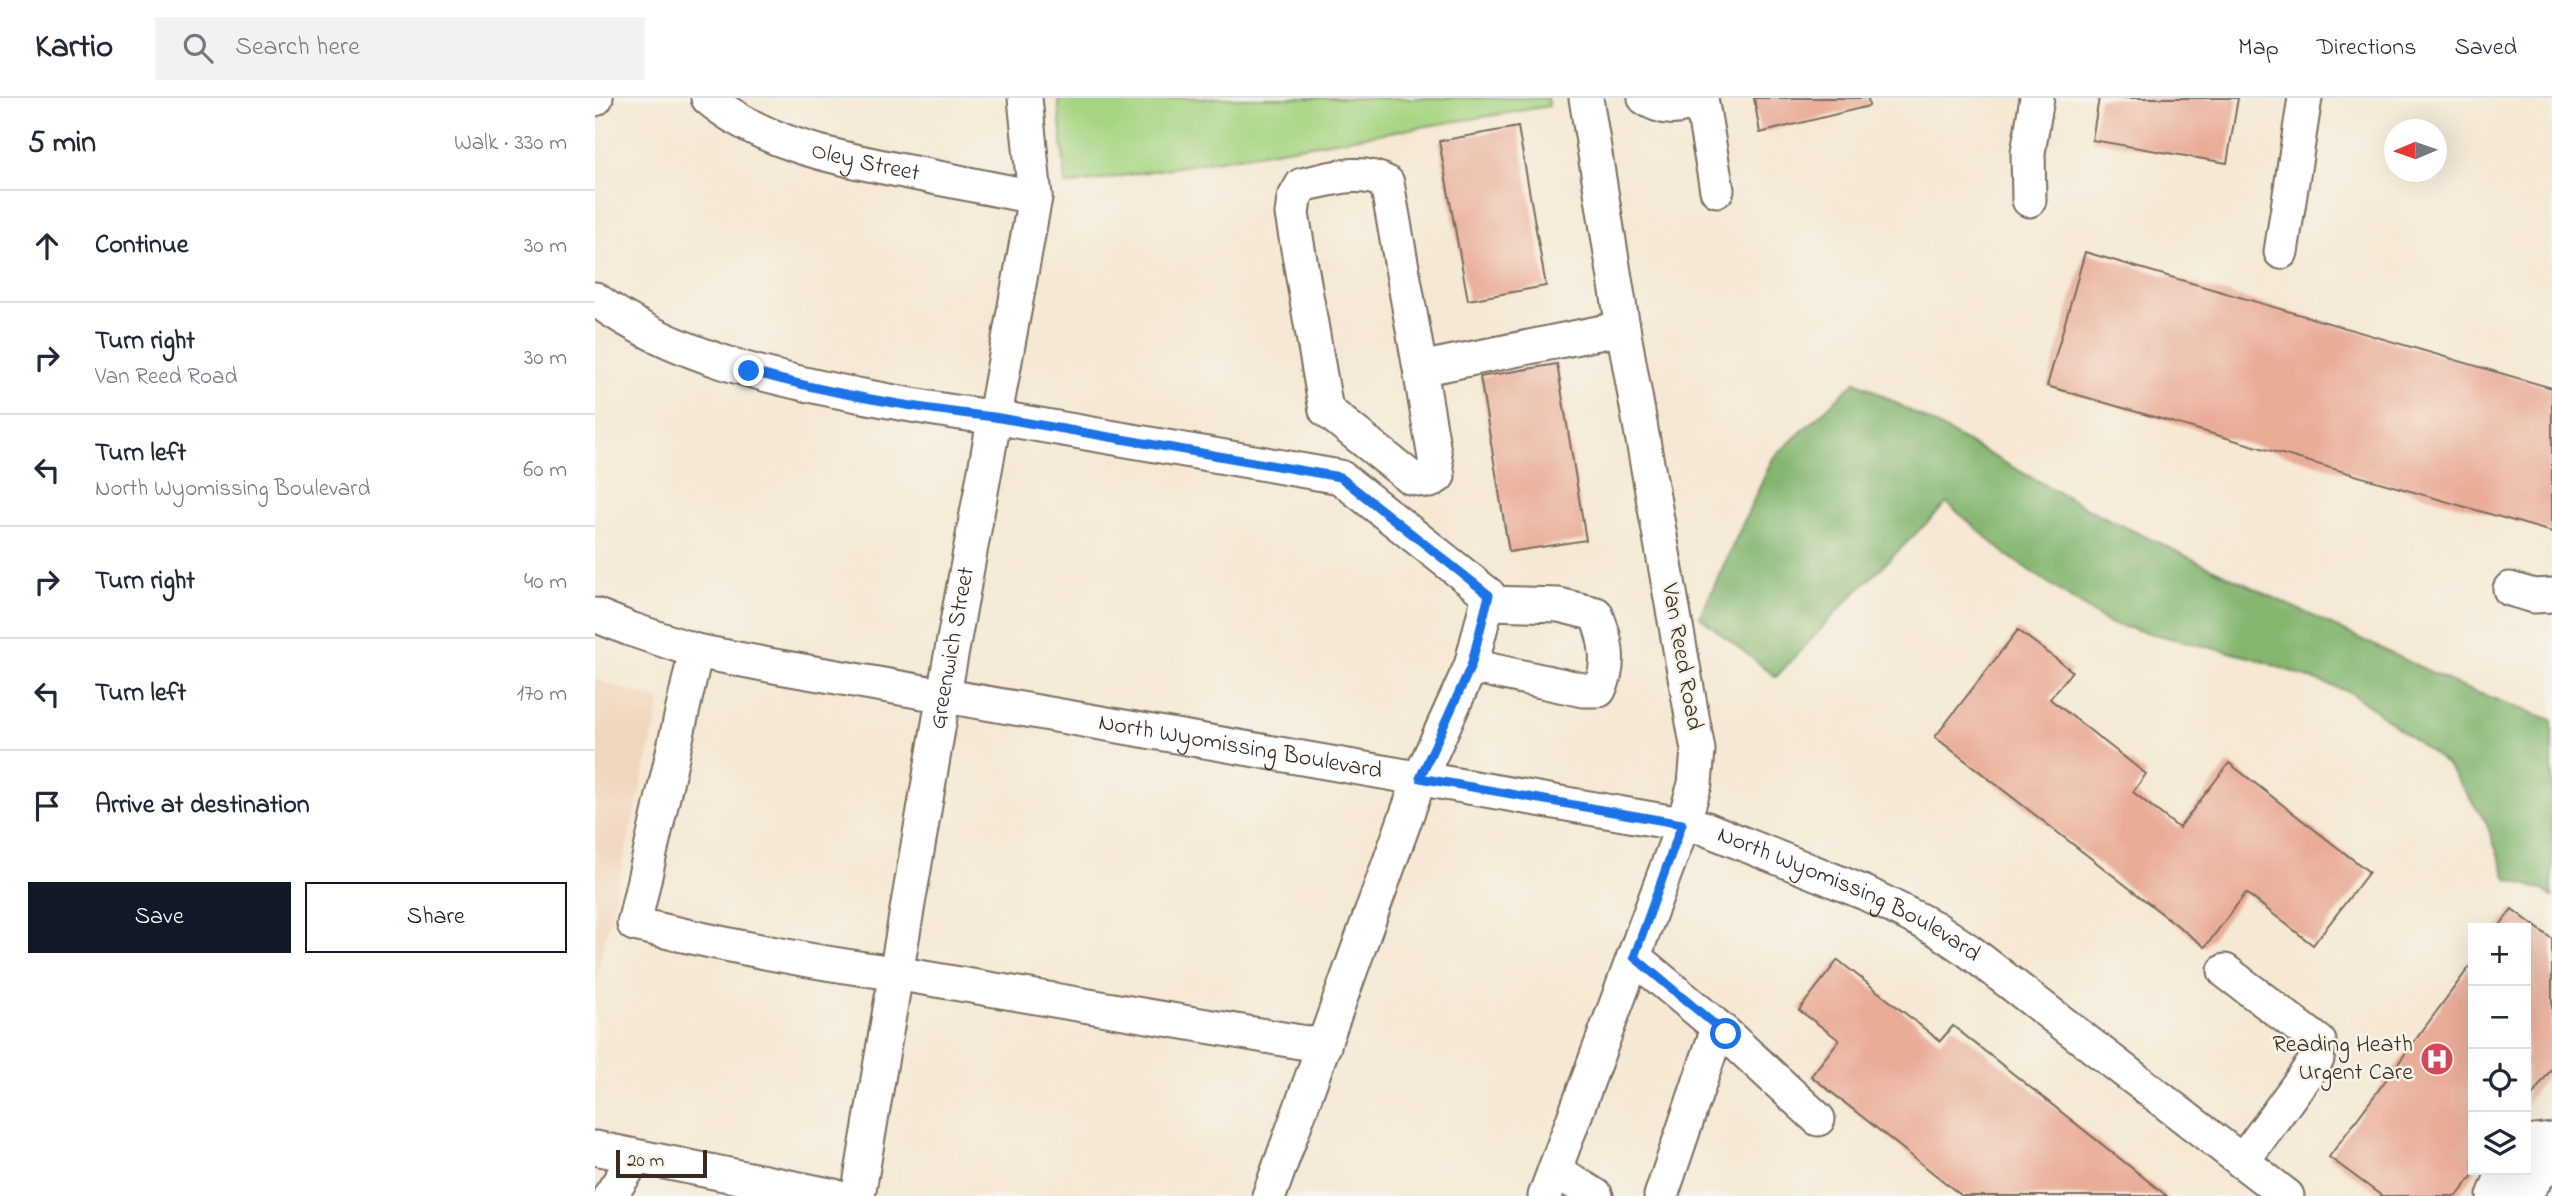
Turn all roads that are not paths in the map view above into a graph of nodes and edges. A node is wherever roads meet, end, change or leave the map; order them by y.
1 (708, 98) edge
2 (1025, 98) edge
3 (1586, 98) edge
4 (1645, 98) edge
5 (1696, 98) edge
6 (1701, 98) edge
7 (2038, 98) edge
8 (2305, 98) edge
9 (1717, 190) dead end
10 (1035, 197) junction
11 (2029, 200) dead end
12 (2281, 252) dead end
13 (595, 299) edge
14 (1623, 328) junction
15 (1420, 369) junction
16 (994, 417) junction
17 (2510, 589) dead end
18 (2552, 595) edge
19 (1486, 603) junction
20 (595, 615) edge
21 (697, 651) junction
22 (1471, 666) junction
23 (944, 694) junction
24 (1420, 778) junction
25 (1682, 824) junction
26 (1634, 957) junction
27 (2225, 971) dead end
28 (895, 973) junction
29 (1718, 1028) junction
30 (1324, 1046) junction
31 (1818, 1119) dead end
32 (2552, 1140) edge
33 (2531, 1145) edge
34 (595, 1148) edge
35 (635, 1158) junction
36 (2552, 1158) edge
37 (2242, 1162) junction
38 (2504, 1175) edge
39 (1550, 1183) edge
40 (610, 1196) edge
41 (834, 1196) edge
42 (858, 1196) edge
43 (1269, 1196) edge
44 (1596, 1196) edge
45 (1661, 1196) edge
46 (2287, 1196) edge
47 (2494, 1196) edge
48 (2522, 1196) edge

1 - 10 street, Oley Street
2 - 10 street, Greenwich Street
3 - 14 street, Van Reed Road
4 - 5 street
6 - 9 street
7 - 11 street
8 - 12 street
10 - 16 street, Greenwich Street
13 - 16 street
14 - 15 street
14 - 25 street, Van Reed Road
15 - 15 street
16 - 19 street
16 - 23 street, Greenwich Street
17 - 18 street
19 - 22 street
19 - 22 street
20 - 21 street, North Wyomissing Boulevard
21 - 23 street, North Wyomissing Boulevard
21 - 28 street
22 - 24 street
23 - 24 street, North Wyomissing Boulevard
23 - 28 street, Greenwich Street
24 - 25 street, North Wyomissing Boulevard
24 - 30 street
25 - 26 street, Van Reed Road
25 - 37 street, North Wyomissing Boulevard
26 - 29 street
26 - 39 street, Van Reed Road
27 - 37 street
28 - 30 street
28 - 42 street, Greenwich Street
29 - 31 street
29 - 45 street
30 - 43 street
32 - 33 street
34 - 35 street
35 - 40 street
35 - 41 street
36 - 48 street
37 - 46 street, North Wyomissing Boulevard
38 - 47 street
39 - 44 street

